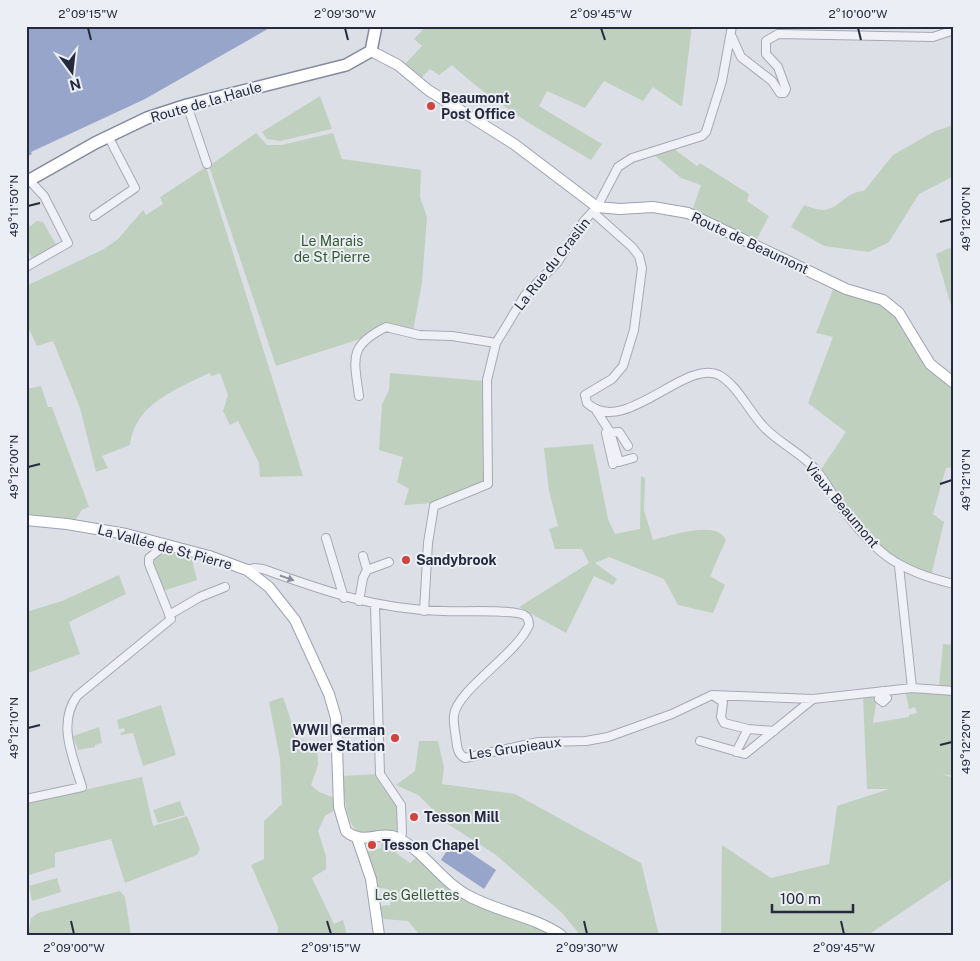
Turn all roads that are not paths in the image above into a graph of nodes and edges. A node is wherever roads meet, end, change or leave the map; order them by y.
1 (376, 26) edge
2 (732, 26) edge
3 (954, 30) edge
4 (732, 37) junction
5 (371, 51) junction
6 (187, 105) junction
7 (108, 136) junction
8 (207, 164) dead end
9 (28, 181) edge
10 (597, 207) junction
11 (94, 216) dead end
12 (26, 267) edge
13 (496, 343) junction
14 (954, 383) edge
15 (359, 396) dead end
16 (596, 410) junction
17 (610, 432) junction
18 (628, 446) dead end
19 (633, 458) dead end
20 (612, 464) dead end
21 (26, 520) edge
22 (326, 538) dead end
23 (164, 546) junction
24 (363, 556) dead end
25 (389, 562) dead end
26 (899, 566) junction
27 (247, 570) junction
28 (367, 570) junction
29 (954, 584) edge
30 (225, 587) dead end
31 (344, 598) junction
32 (360, 601) junction
33 (375, 605) junction
34 (424, 611) junction
35 (170, 615) junction
36 (912, 688) junction
37 (954, 691) edge
38 (712, 695) junction
39 (813, 699) junction
40 (748, 729) junction
41 (774, 730) junction
42 (700, 741) dead end
43 (736, 752) junction
44 (26, 799) edge
45 (357, 838) junction
46 (400, 839) junction
47 (379, 935) edge
48 (561, 935) edge

1 - 5 highway
2 - 4 street
3 - 4 street
4 - 10 street, La Rue du Craslin
5 - 6 highway, Route de la Haule
5 - 10 main road
6 - 7 highway, Route de la Haule
6 - 8 street
7 - 9 highway, Route de la Haule
7 - 11 street
9 - 12 street
10 - 13 street, La Rue du Craslin
10 - 14 main road, Route de Beaumont
10 - 16 street
13 - 15 street
13 - 34 street, La Rue du Craslin
16 - 17 street
16 - 26 street, Vieux Beaumont
17 - 18 street
17 - 19 street
17 - 20 street
21 - 23 main road, La Vallée de St Pierre
22 - 31 street
23 - 27 main road, La Vallée de St Pierre
23 - 35 street
24 - 28 street
25 - 28 street
26 - 29 street, Vieux Beaumont
26 - 36 street
27 -> 31 street, Les Grupieaux
27 - 45 main road, La Vallée de St Pierre
28 - 32 street
30 - 35 street
31 - 32 street, Les Grupieaux
32 - 33 street, Les Grupieaux
33 - 34 street, Les Grupieaux
33 - 46 street
34 - 38 street, Les Grupieaux
35 - 44 street
36 - 37 street, Les Grupieaux
36 - 39 street, Les Grupieaux
38 - 39 street, Les Grupieaux
38 - 40 street
39 - 41 street
40 - 41 street
40 - 43 street
41 - 43 street
42 - 43 street
45 - 46 main road
45 - 47 main road, La Vallée de St Pierre
46 - 48 main road

